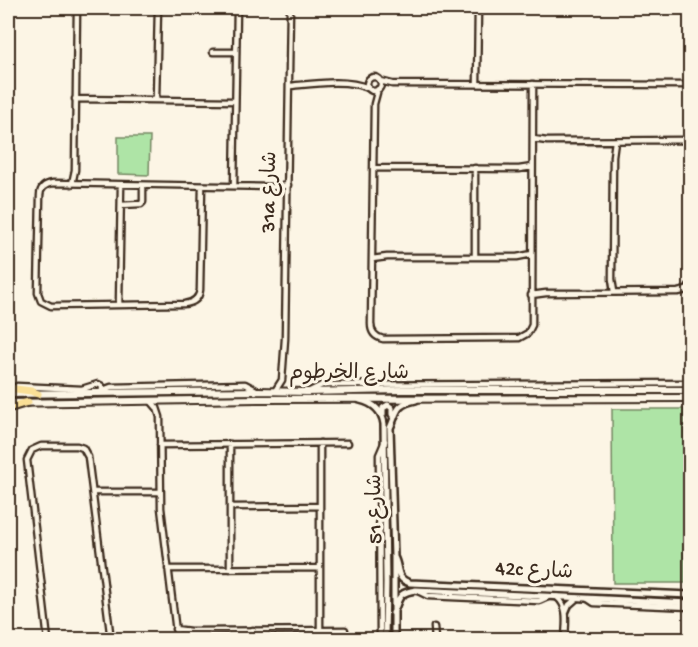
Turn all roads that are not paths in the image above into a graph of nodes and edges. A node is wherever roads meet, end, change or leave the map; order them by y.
1 (77, 8) edge
2 (158, 8) edge
3 (237, 8) edge
4 (290, 8) edge
5 (478, 8) edge
6 (213, 52) dead end
7 (236, 52) junction
8 (368, 80) junction
9 (380, 81) junction
10 (289, 83) junction
11 (354, 84) junction
12 (392, 84) junction
13 (477, 84) junction
14 (533, 84) junction
15 (690, 85) edge
16 (369, 89) junction
17 (379, 89) junction
18 (75, 99) junction
19 (156, 100) junction
20 (235, 101) junction
21 (374, 104) junction
22 (613, 141) junction
23 (533, 142) junction
24 (690, 146) edge
25 (374, 168) junction
26 (476, 168) junction
27 (532, 169) junction
28 (75, 184) junction
29 (121, 185) junction
30 (143, 185) junction
31 (202, 186) junction
32 (234, 186) junction
33 (288, 188) junction
34 (121, 205) junction
35 (532, 256) junction
36 (372, 257) junction
37 (475, 257) junction
38 (689, 287) edge
39 (612, 292) junction
40 (531, 293) junction
41 (119, 305) junction
42 (282, 377) junction
43 (690, 383) edge
44 (540, 385) junction
45 (8, 387) edge
46 (101, 389) junction
47 (690, 390) edge
48 (258, 391) junction
49 (275, 391) junction
50 (292, 391) junction
51 (506, 391) junction
52 (527, 391) junction
53 (307, 392) junction
54 (336, 392) junction
55 (8, 394) edge
56 (38, 394) junction
57 (353, 398) junction
58 (690, 398) edge
59 (291, 399) junction
60 (424, 399) junction
61 (506, 399) junction
62 (151, 401) junction
63 (168, 401) junction
64 (28, 402) junction
65 (8, 403) edge
66 (8, 408) edge
67 (383, 416) junction
68 (160, 417) junction
69 (390, 428) junction
70 (385, 441) junction
71 (320, 443) junction
72 (348, 443) dead end
73 (230, 444) junction
74 (160, 445) junction
75 (93, 492) junction
76 (160, 492) junction
77 (320, 506) junction
78 (230, 507) junction
79 (386, 538) junction
80 (394, 557) junction
81 (320, 568) junction
82 (168, 569) junction
83 (230, 569) junction
84 (444, 583) junction
85 (394, 589) junction
86 (417, 591) junction
87 (433, 592) junction
88 (690, 595) edge
89 (548, 597) junction
90 (557, 597) junction
91 (577, 598) junction
92 (690, 605) edge
93 (393, 613) junction
94 (566, 614) junction
95 (435, 627) dead end
96 (255, 630) junction
97 (320, 630) junction
98 (345, 630) dead end
99 (176, 634) edge
100 (48, 639) edge
101 (111, 639) edge
102 (255, 639) edge
103 (380, 639) edge
104 (385, 639) edge
105 (394, 639) edge
106 (435, 639) edge
107 (565, 639) edge

1 - 18 street
2 - 19 street
3 - 7 street
4 - 10 street, 31a شارع
5 - 13 street
6 - 7 street
7 - 20 street
8 - 9 street
8 - 11 street
8 - 16 street
9 - 12 street
9 - 17 street
10 - 11 street
10 - 33 street, 31a شارع
11 - 16 street
12 - 13 street
12 - 17 street
13 - 14 street
14 - 15 street
14 - 23 street
16 - 17 street
16 - 21 street
17 - 21 street
18 - 19 street
18 - 28 street
19 - 20 street
20 - 32 street
21 - 25 street
22 - 23 street
22 - 24 street
22 - 39 street
23 - 27 street
25 - 26 street
25 - 36 street
26 - 27 street
26 - 37 street
27 - 35 street
28 - 29 street
28 - 41 street
29 - 30 street
29 - 34 street
30 - 31 street
30 - 34 street
31 - 32 street
31 - 41 street
32 - 33 street
33 - 42 street, 31a شارع
34 - 41 street
35 - 37 street
35 - 40 street
36 - 37 street
36 - 40 street
38 - 39 street
39 - 40 street
42 - 49 street, 31a شارع
42 - 50 street
43 - 44 street
44 - 52 main road
44 - 53 street
45 - 46 street
45 - 56 main road
46 - 48 main road, شارع الخرطوم
46 - 48 street
46 - 56 main road, شارع الخرطوم
47 - 52 main road, شارع الخرطوم
48 - 49 main road, شارع الخرطوم
49 - 50 main road, شارع الخرطوم
50 - 53 main road, شارع الخرطوم
51 - 52 main road, شارع الخرطوم
51 - 54 main road, شارع الخرطوم
51 - 61 main road
53 - 54 main road, شارع الخرطوم
54 - 59 main road
55 - 56 main road, شارع الخرطوم
57 - 59 main road, شارع الخرطوم
57 - 60 main road, شارع الخرطوم
57 - 67 street
58 - 61 main road, شارع الخرطوم
59 - 63 main road, شارع الخرطوم
60 - 61 main road, شارع الخرطوم
60 - 69 street
62 - 63 main road, شارع الخرطوم
62 - 64 main road, شارع الخرطوم
62 - 68 street
63 - 68 street
64 - 65 main road, شارع الخرطوم
64 - 66 main road
67 - 69 street, شارع 51
67 - 70 street, شارع 51
68 - 74 street
69 - 80 street, شارع 51
70 - 79 street, شارع 51
70 - 103 street
71 - 72 street
71 - 73 street
71 - 77 street
73 - 74 street
73 - 78 street
74 - 76 street
75 - 76 street
75 - 100 street
75 - 101 street
76 - 82 street
77 - 78 street
77 - 81 street
78 - 83 street
79 - 85 street
79 - 104 street, شارع 51
80 - 84 street, 42c شارع
80 - 85 street, شارع 51
81 - 83 street
81 - 97 street
82 - 83 street
82 - 99 street
84 - 87 street
84 - 88 street, 42c شارع
85 - 86 street, 42c شارع
85 - 93 street, شارع 51
86 - 87 street, 42c شارع
86 - 89 street
86 - 93 street
87 - 89 street, 42c شارع
89 - 90 street, 42c شارع
90 - 91 street, 42c شارع
90 - 94 street
91 - 92 street, 42c شارع
91 - 94 street
93 - 105 street, شارع 51
94 - 107 street
95 - 106 street
96 - 97 street
96 - 99 street
96 - 102 street
97 - 98 street

